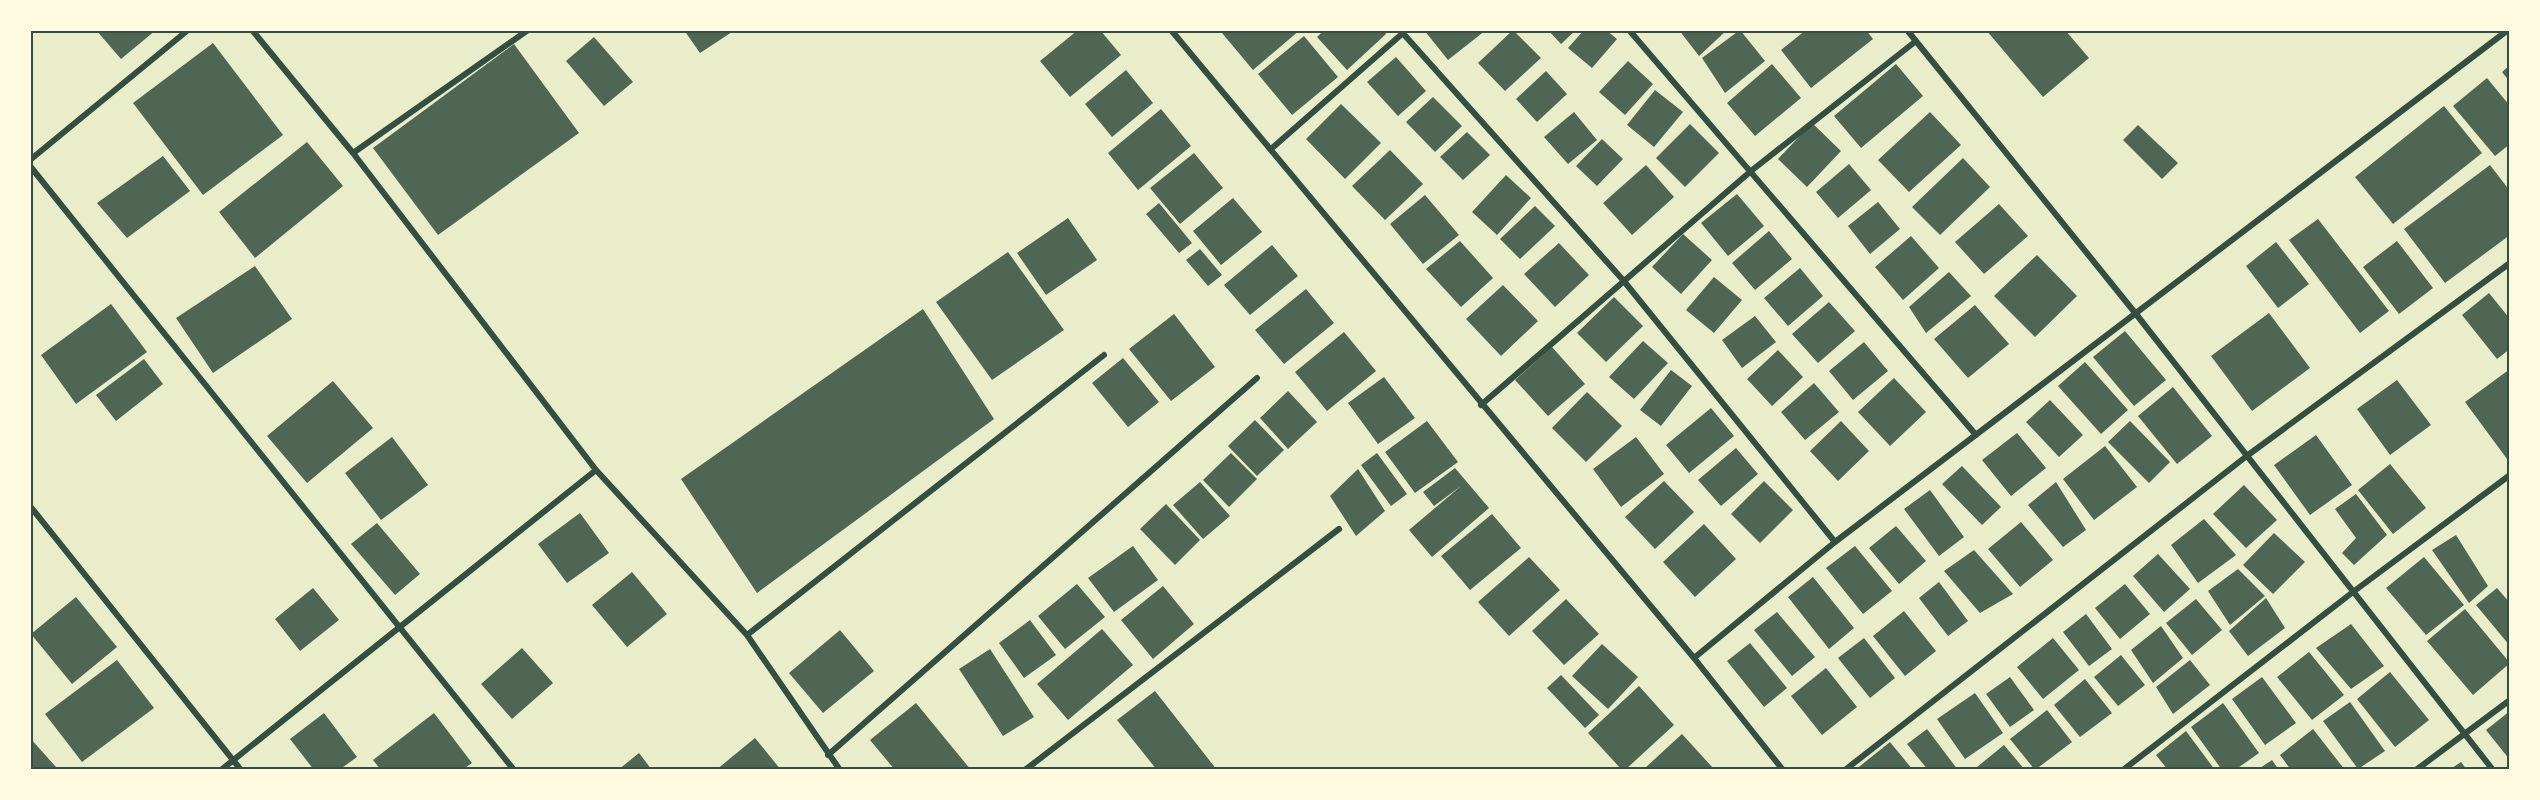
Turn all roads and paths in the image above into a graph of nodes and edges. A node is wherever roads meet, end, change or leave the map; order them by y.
1 (188, 30) edge
2 (252, 30) edge
3 (528, 30) edge
4 (1171, 30) edge
5 (1629, 30) edge
6 (1907, 30) edge
7 (2508, 30) edge
8 (1401, 32) edge
9 (1916, 41) junction
10 (1271, 149) junction
11 (353, 153) junction
12 (30, 160) edge
13 (30, 166) edge
14 (1751, 171) junction
15 (2510, 263) edge
16 (1623, 280) junction
17 (2136, 314) junction
18 (1104, 355) dead end
19 (1257, 378) dead end
20 (1481, 405) junction
21 (1976, 435) junction
22 (2248, 455) junction
23 (597, 470) junction
24 (2510, 475) edge
25 (30, 506) edge
26 (1339, 529) dead end
27 (1835, 542) junction
28 (2353, 592) junction
29 (400, 626) junction
30 (747, 635) junction
31 (1694, 658) junction
32 (2510, 700) edge
33 (2465, 733) junction
34 (828, 755) junction
35 (233, 760) junction
36 (221, 770) edge
37 (241, 770) edge
38 (514, 770) edge
39 (840, 770) edge
40 (1025, 770) edge
41 (1783, 770) edge
42 (1845, 770) edge
43 (2123, 770) edge
44 (2416, 770) edge
45 (2493, 770) edge

1 - 12 street
2 - 11 street
3 - 11 street
4 - 10 street
5 - 14 street
6 - 9 street
7 - 17 street
8 - 10 street
8 - 16 street
9 - 14 street
9 - 17 street
10 - 20 street
11 - 23 street
13 - 29 street
14 - 16 street
14 - 21 street
15 - 22 street
16 - 20 street
16 - 27 street
17 - 21 street
17 - 22 street
18 - 30 street
19 - 34 street
20 - 31 street
21 - 27 street
22 - 28 street
22 - 42 street
23 - 29 street
23 - 30 street
24 - 28 street
25 - 35 street
26 - 40 street
27 - 31 street
28 - 33 street
28 - 43 street
29 - 35 street
29 - 38 street
30 - 34 street
31 - 41 street
32 - 33 street
33 - 44 street
33 - 45 street
34 - 39 street
35 - 36 street
35 - 37 street

